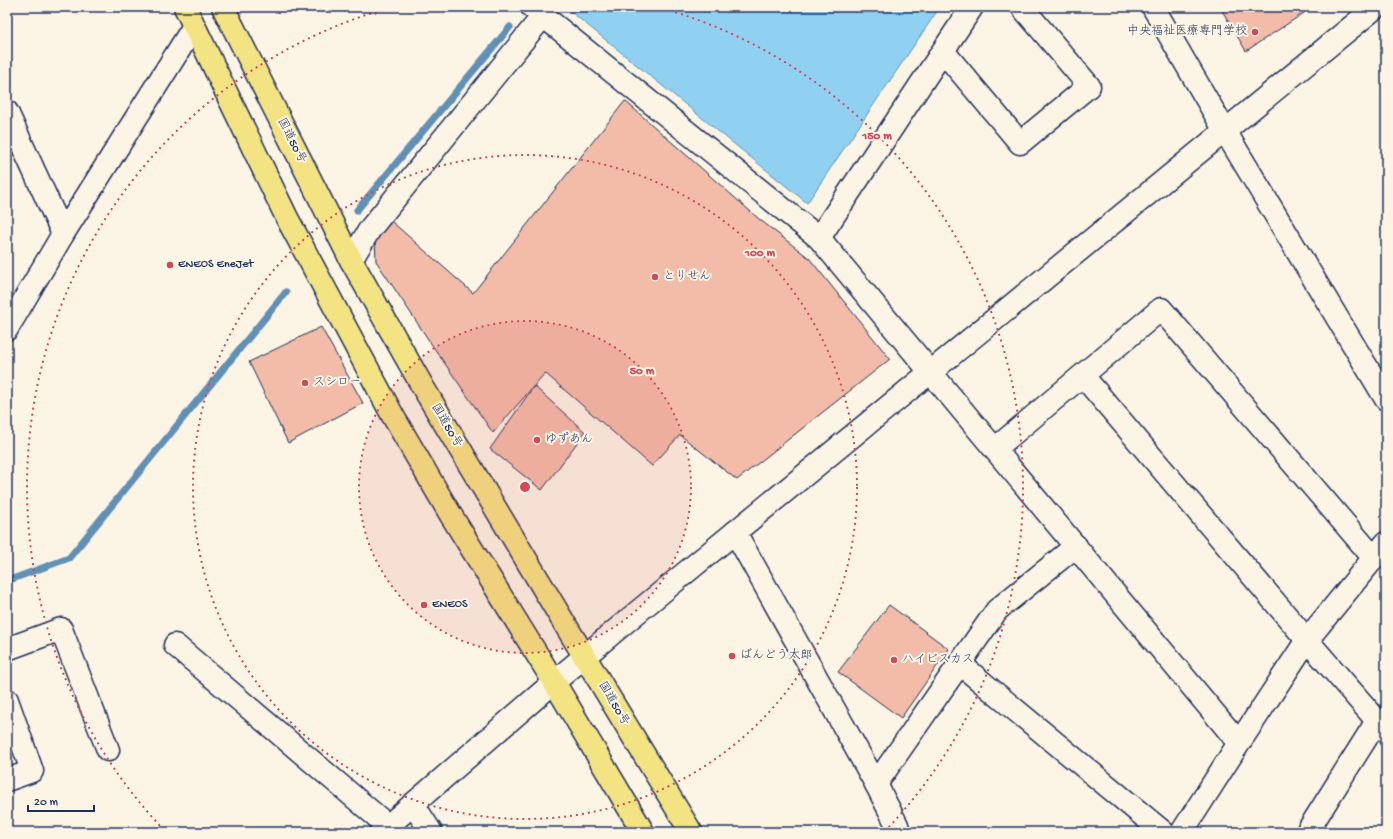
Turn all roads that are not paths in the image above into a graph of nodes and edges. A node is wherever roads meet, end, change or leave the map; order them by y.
1 (223, 7) edge
2 (972, 7) edge
3 (1022, 7) edge
4 (1153, 7) edge
5 (1376, 7) edge
6 (538, 12) edge
7 (190, 17) edge
8 (943, 52) junction
9 (7, 112) edge
10 (1225, 131) junction
11 (63, 234) junction
12 (819, 238) junction
13 (351, 260) junction
14 (7, 329) edge
15 (931, 371) junction
16 (1083, 376) junction
17 (1386, 399) edge
18 (995, 449) junction
19 (734, 532) junction
20 (1076, 546) junction
21 (1380, 550) edge
22 (1307, 640) junction
23 (175, 645) dead end
24 (7, 649) edge
25 (584, 657) junction
26 (960, 664) junction
27 (554, 682) junction
28 (7, 700) edge
29 (1382, 726) edge
30 (1239, 743) junction
31 (108, 750) dead end
32 (7, 780) edge
33 (876, 784) junction
34 (413, 804) junction
35 (385, 829) edge
36 (432, 832) edge
37 (643, 832) edge
38 (691, 832) edge
39 (899, 832) edge
40 (1163, 832) edge
41 (1182, 832) edge
42 (1307, 832) edge

1 - 13 highway, 国道50号
2 - 8 street
3 - 8 street
4 - 10 street
5 - 10 street
6 - 12 street
6 - 13 street
7 - 11 street
7 - 27 highway
8 - 12 street
9 - 11 street
10 - 15 street
10 - 17 street
11 - 14 street
12 - 15 street
13 - 25 highway, 国道50号
15 - 18 street
15 - 19 street
16 - 18 street
16 - 21 street
16 - 22 street
18 - 20 street
19 - 25 street
19 - 33 street
20 - 26 street
20 - 30 street
21 - 22 street
22 - 29 street
22 - 30 street
23 - 35 street
24 - 31 street
25 - 27 street
25 - 38 highway, 国道50号
26 - 33 street
26 - 40 street
27 - 34 street
27 - 37 highway
28 - 32 street
29 - 42 street
30 - 41 street
33 - 39 street
34 - 35 street
34 - 36 street

